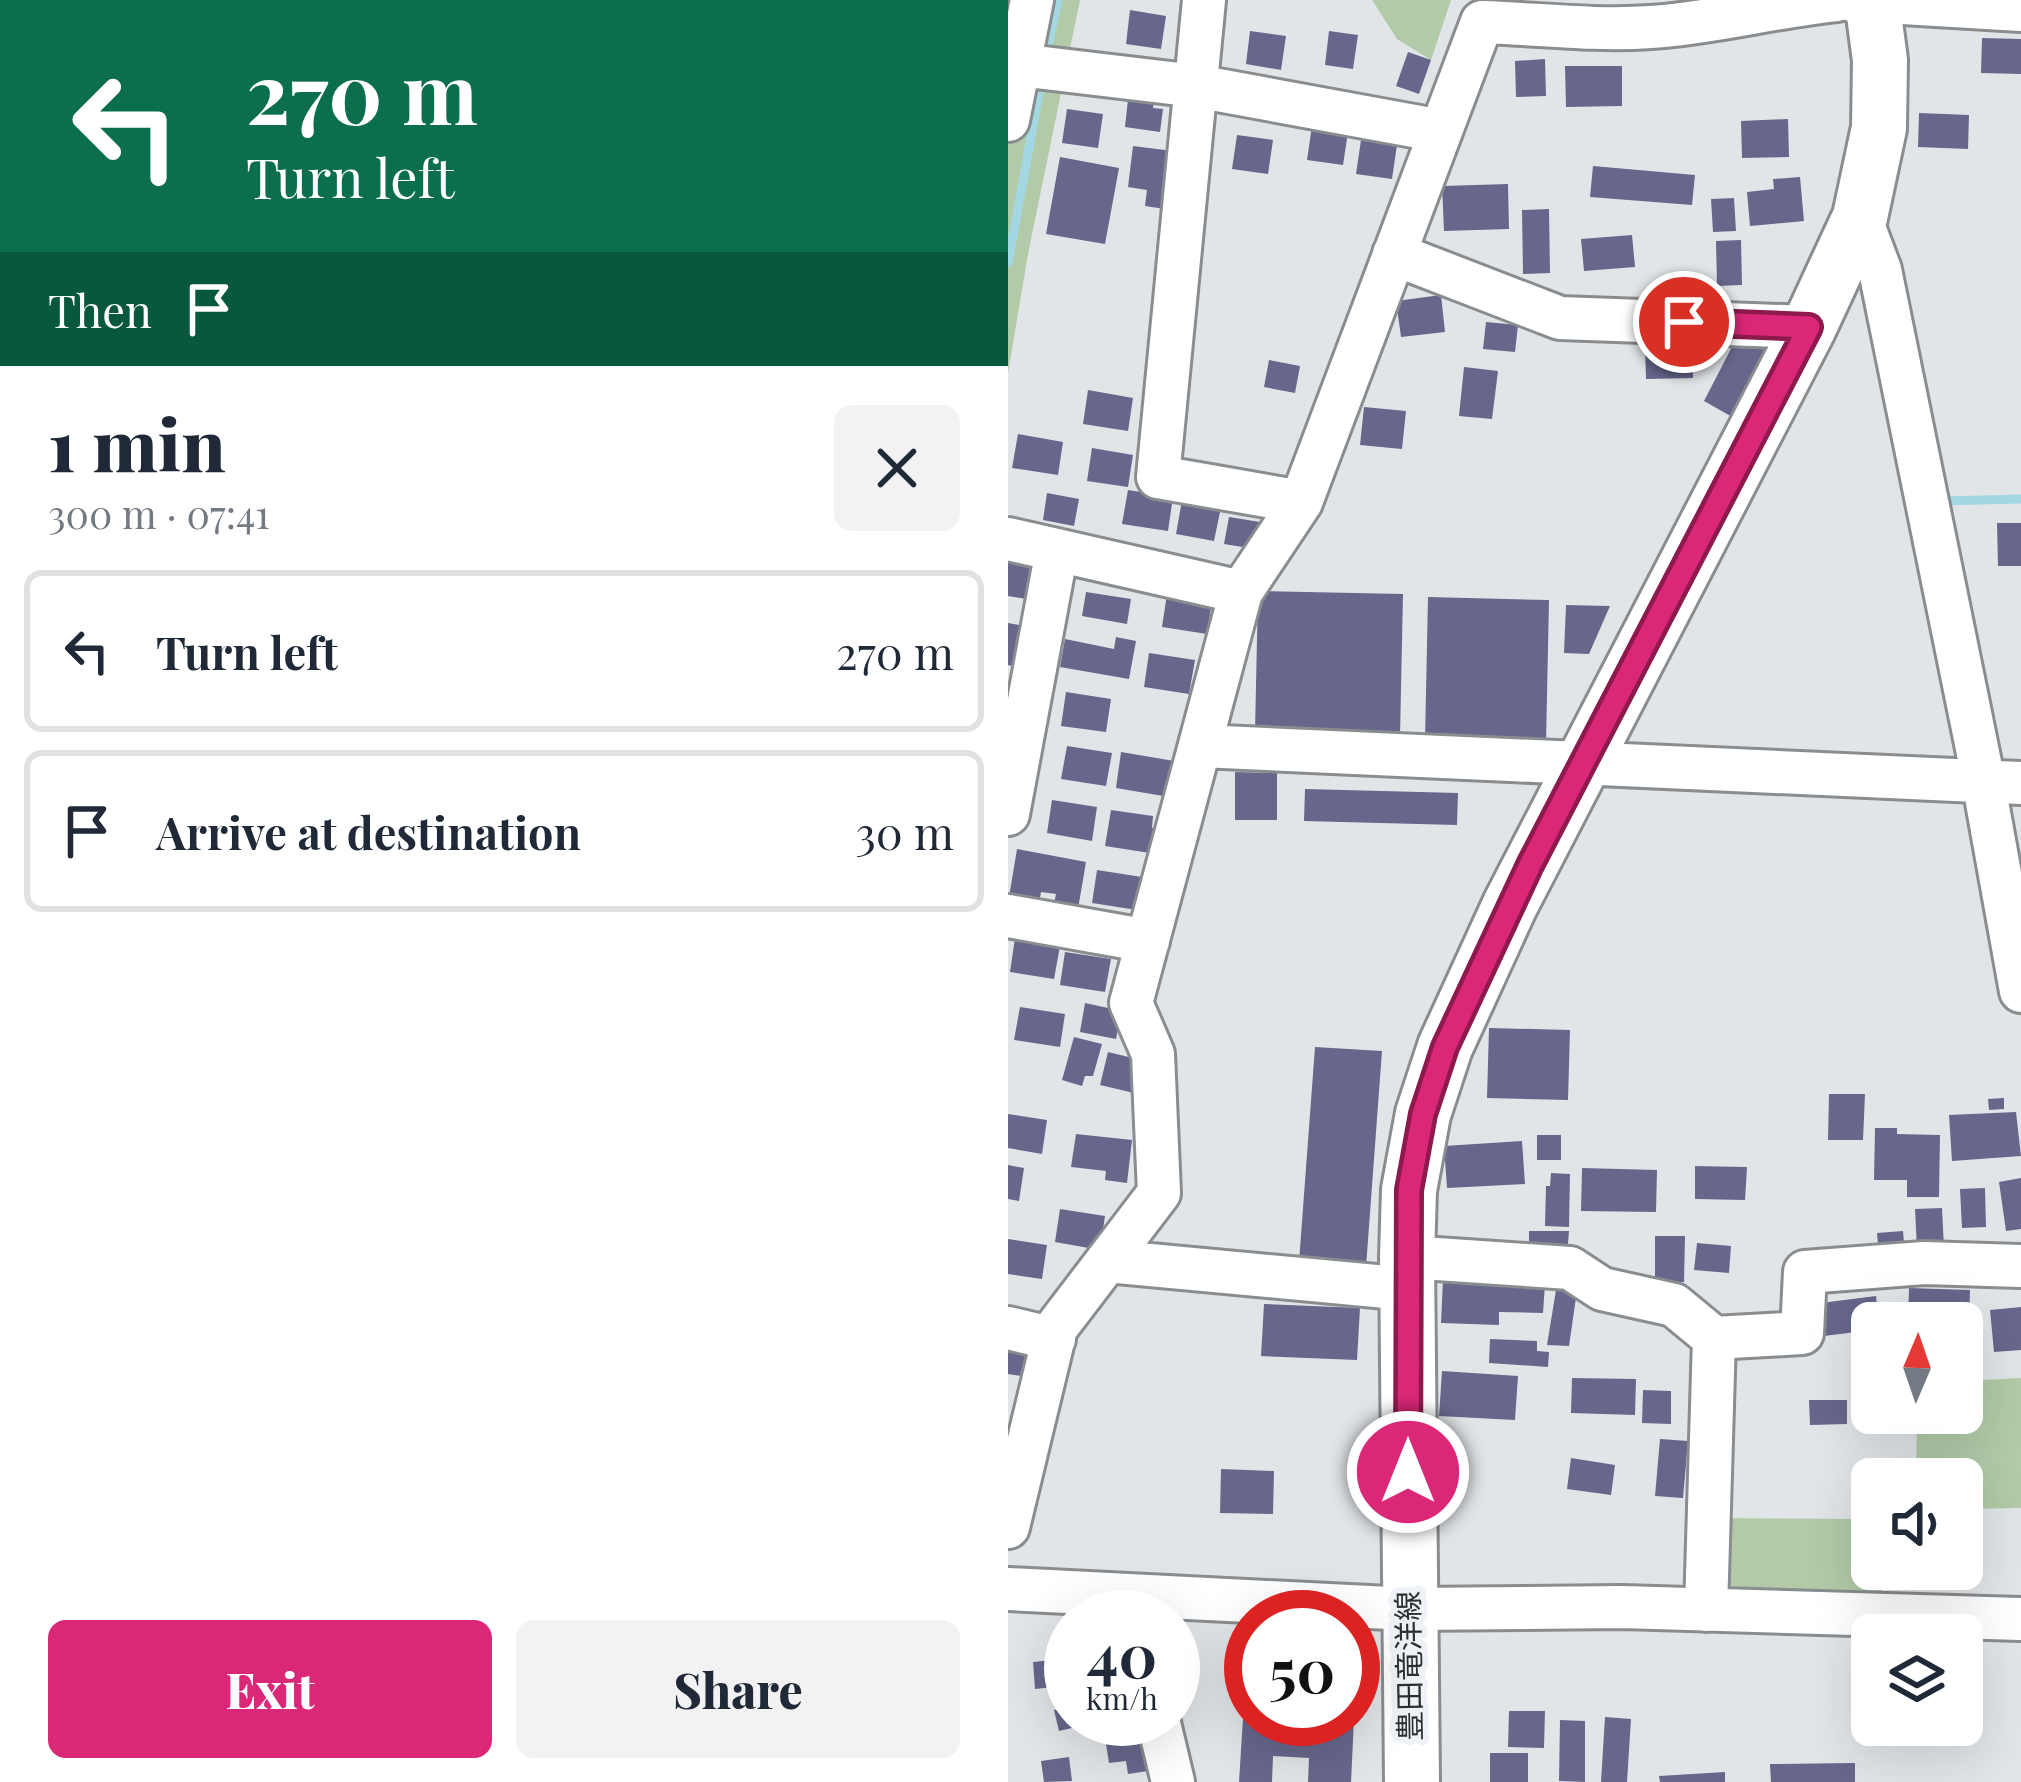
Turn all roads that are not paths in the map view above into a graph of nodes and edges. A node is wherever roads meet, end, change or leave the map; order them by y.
1 (1031, 0) edge
2 (1204, 0) edge
3 (1858, 1) edge
4 (2014, 6) edge
5 (1716, 10) edge
6 (1019, 64) junction
7 (1196, 86) junction
8 (1008, 120) edge
9 (1441, 131) junction
10 (1860, 217) junction
11 (1394, 254) junction
12 (1809, 327) junction
13 (1300, 502) junction
14 (1008, 539) edge
15 (1057, 550) junction
16 (1241, 592) junction
17 (1200, 746) junction
18 (1581, 765) junction
19 (2002, 782) edge
20 (1008, 814) edge
21 (1008, 916) edge
22 (1148, 941) junction
23 (2021, 991) edge
24 (1108, 1261) junction
25 (2021, 1266) edge
26 (1408, 1272) junction
27 (1008, 1328) edge
28 (1714, 1338) junction
29 (1054, 1339) junction
30 (1008, 1527) edge
31 (1008, 1589) edge
32 (1044, 1594) edge
33 (1200, 1607) edge
34 (1409, 1609) junction
35 (1706, 1610) junction
36 (2021, 1619) edge
37 (1165, 1746) edge
38 (1174, 1782) edge
39 (1412, 1782) edge

1 - 6 street
2 - 7 street
3 - 4 street
3 - 5 street
3 - 10 main road, 豊田竜洋線
5 - 9 street
6 - 7 street
6 - 8 street
7 - 9 street
7 - 13 street
9 - 11 street
10 - 12 main road, 豊田竜洋線
10 - 19 street
11 - 12 street
11 - 13 street
12 - 18 main road, 豊田竜洋線
13 - 16 street
14 - 15 street
15 - 16 street
15 - 20 street
16 - 17 street
17 - 18 street
17 - 22 street
18 - 19 street
18 - 26 main road, 豊田竜洋線
19 - 23 street
21 - 22 street
22 - 24 street
24 - 26 street
24 - 29 street
25 - 28 street
26 - 28 street
26 - 34 main road, 豊田竜洋線
27 - 29 street
28 - 35 street
29 - 30 street
31 - 32 street
33 - 34 street
34 - 35 street
34 - 39 main road, 豊田竜洋線
35 - 36 street
37 - 38 street

